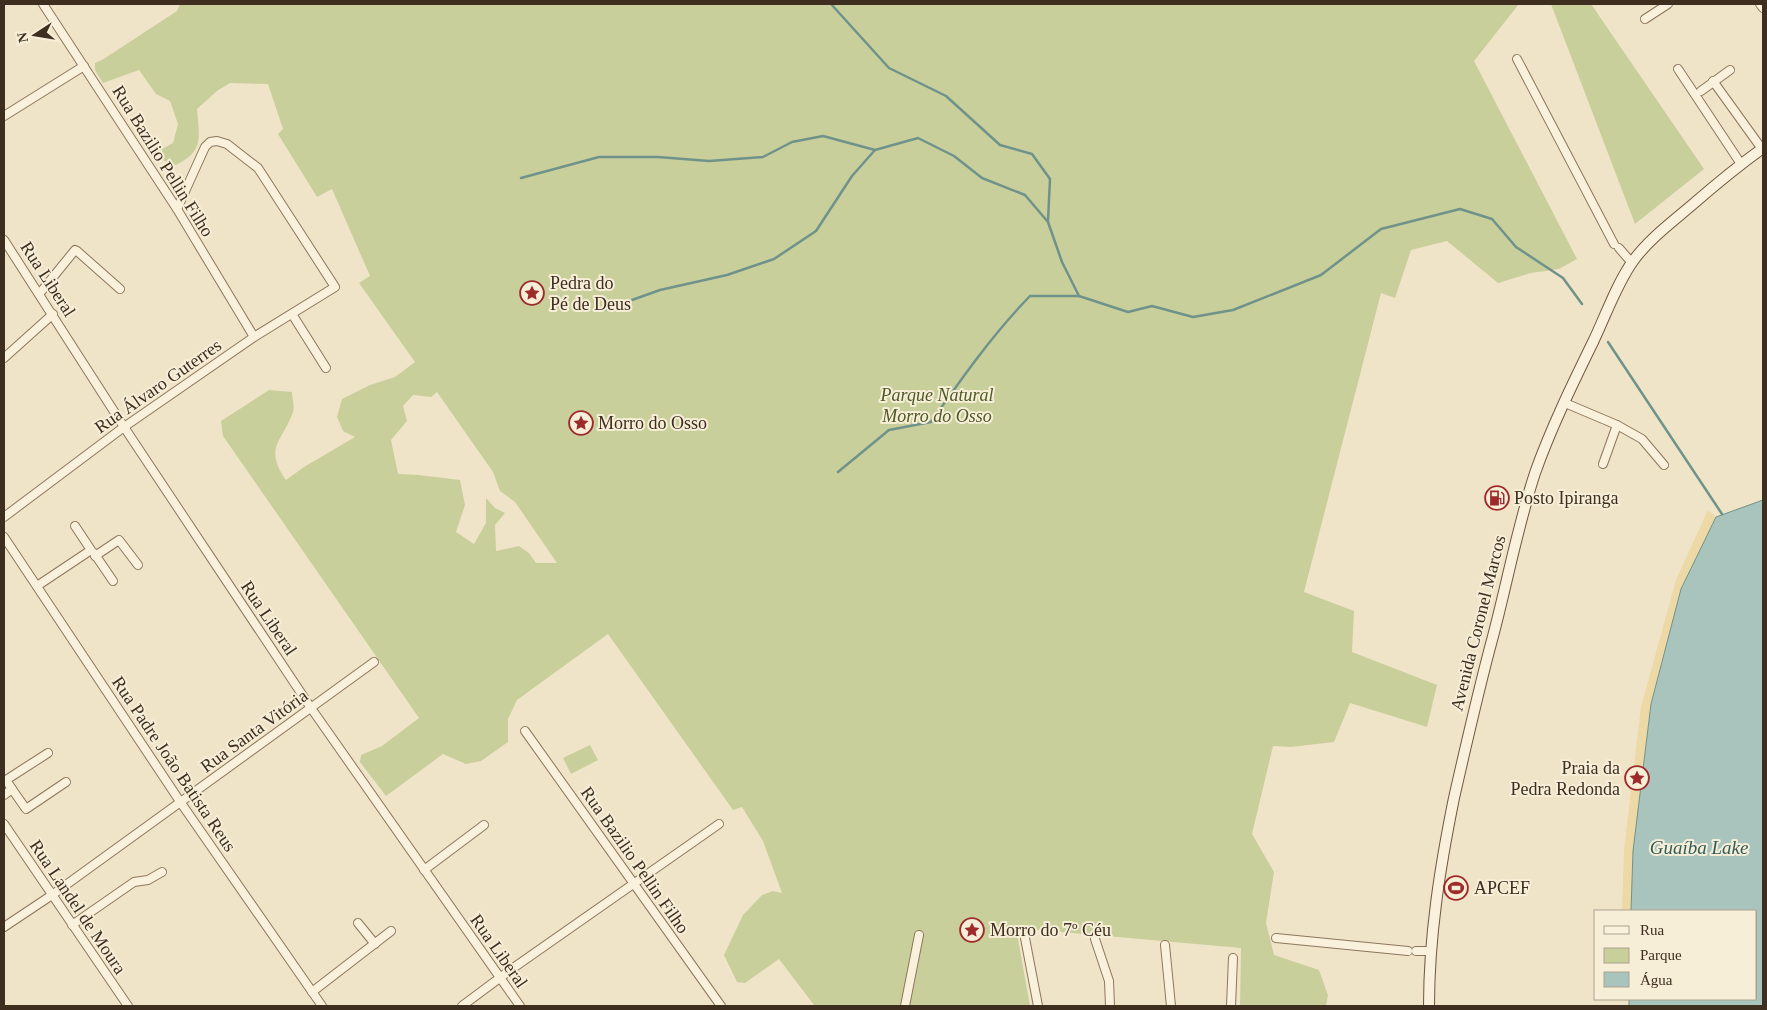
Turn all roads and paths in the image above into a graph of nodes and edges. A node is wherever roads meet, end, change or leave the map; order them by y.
1 (43, 4) edge
2 (1668, 4) edge
3 (1760, 4) edge
4 (1763, 8) edge
5 (1646, 19) dead end
6 (1517, 58) dead end
7 (84, 66) junction
8 (1678, 69) dead end
9 (1730, 70) dead end
10 (1713, 82) junction
11 (1701, 91) dead end
12 (4, 116) edge
13 (1763, 149) edge
14 (1741, 164) junction
15 (177, 209) junction
16 (4, 240) edge
17 (1632, 263) junction
18 (120, 289) dead end
19 (40, 294) junction
20 (53, 314) junction
21 (292, 314) junction
22 (254, 338) junction
23 (4, 358) edge
24 (326, 368) dead end
25 (1566, 403) junction
26 (1617, 425) junction
27 (124, 427) junction
28 (1603, 464) dead end
29 (1664, 465) dead end
30 (4, 517) edge
31 (75, 526) dead end
32 (4, 537) edge
33 (93, 553) junction
34 (138, 565) dead end
35 (113, 581) dead end
36 (37, 586) junction
37 (374, 662) dead end
38 (311, 708) junction
39 (525, 731) dead end
40 (48, 753) dead end
41 (66, 782) dead end
42 (12, 789) junction
43 (4, 795) edge
44 (181, 803) junction
45 (4, 824) edge
46 (719, 824) dead end
47 (484, 825) dead end
48 (424, 870) junction
49 (162, 872) dead end
50 (634, 884) junction
51 (52, 895) junction
52 (358, 923) dead end
53 (72, 925) junction
54 (4, 926) edge
55 (391, 932) dead end
56 (919, 935) dead end
57 (1025, 938) dead end
58 (1276, 938) dead end
59 (1095, 939) dead end
60 (374, 944) junction
61 (1165, 945) dead end
62 (1431, 951) junction
63 (1233, 958) dead end
64 (499, 977) junction
65 (312, 992) junction
66 (128, 1006) edge
67 (322, 1006) edge
68 (462, 1006) edge
69 (520, 1006) edge
70 (721, 1006) edge
71 (906, 1006) edge
72 (1038, 1006) edge
73 (1110, 1006) edge
74 (1171, 1006) edge
75 (1231, 1006) edge
76 (1429, 1006) edge

1 - 7 street, Rua Bazilio Pellin Filho
2 - 5 street
3 - 4 street
6 - 17 street
7 - 12 street
7 - 15 street, Rua Bazilio Pellin Filho
8 - 14 street
9 - 10 street
10 - 11 street
10 - 13 street
13 - 14 main road, Avenida Coronel Marcos
14 - 17 main road, Avenida Coronel Marcos
15 - 21 street, Rua Álvaro Guterres
15 - 22 street, Rua Bazilio Pellin Filho
16 - 19 street, Rua Liberal
17 - 25 main road, Avenida Coronel Marcos
18 - 19 street
19 - 20 street, Rua Liberal
20 - 23 street
20 - 27 street, Rua Liberal
21 - 22 street, Rua Álvaro Guterres
21 - 24 street
22 - 27 street, Rua Álvaro Guterres
25 - 26 street
25 - 62 main road, Avenida Coronel Marcos
26 - 28 street
26 - 29 street
27 - 30 street, Rua Álvaro Guterres
27 - 38 street, Rua Liberal
31 - 33 street
32 - 36 street, Rua Padre João Batista Reus
33 - 34 street
33 - 35 street
33 - 36 street
36 - 44 street, Rua Padre João Batista Reus
37 - 38 street, Rua Santa Vitória
38 - 44 street, Rua Santa Vitória
38 - 48 street, Rua Liberal
39 - 50 street, Rua Bazilio Pellin Filho
40 - 42 street
41 - 42 street
42 - 43 street
44 - 51 street, Rua Santa Vitória
44 - 65 street, Rua Padre João Batista Reus
45 - 51 street, Rua Landel de Moura
46 - 50 street
47 - 48 street
48 - 64 street, Rua Liberal
49 - 53 street
50 - 64 street
50 - 70 street, Rua Bazilio Pellin Filho
51 - 53 street, Rua Landel de Moura
51 - 54 street, Rua Santa Vitória
52 - 60 street
53 - 66 street, Rua Landel de Moura
55 - 60 street
56 - 71 street
57 - 72 street
58 - 62 street
59 - 73 street
60 - 65 street
61 - 74 street
62 - 76 main road, Avenida Coronel Marcos
63 - 75 street
64 - 68 street
64 - 69 street, Rua Liberal
65 - 67 street, Rua Padre João Batista Reus

